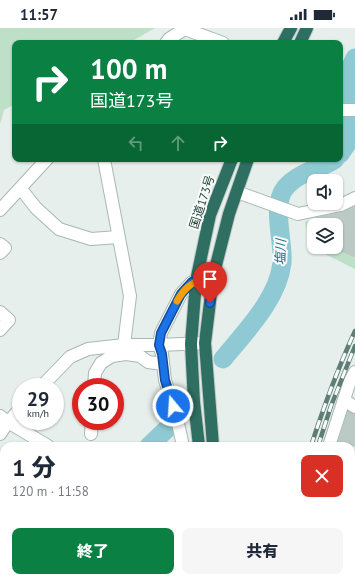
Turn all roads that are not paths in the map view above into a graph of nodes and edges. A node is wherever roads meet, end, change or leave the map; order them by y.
1 (186, 28) edge
2 (291, 28) edge
3 (307, 28) edge
4 (168, 37) edge
5 (216, 40) edge
6 (285, 40) edge
7 (301, 40) edge
8 (343, 110) edge
9 (355, 110) edge
10 (44, 162) edge
11 (105, 162) edge
12 (231, 162) edge
13 (247, 162) edge
14 (21, 189) junction
15 (237, 192) junction
16 (355, 198) edge
17 (0, 210) edge
18 (118, 237) junction
19 (0, 244) edge
20 (0, 253) edge
21 (214, 277) junction
22 (196, 281) junction
23 (0, 312) edge
24 (0, 330) edge
25 (205, 343) junction
26 (191, 344) junction
27 (124, 345) junction
28 (159, 345) junction
29 (163, 364) junction
30 (355, 372) edge
31 (50, 378) edge
32 (95, 378) edge
33 (344, 400) junction
34 (355, 407) edge
35 (4, 419) edge
36 (91, 430) edge
37 (0, 434) edge
38 (91, 434) dead end
39 (41, 442) edge
40 (182, 442) edge
41 (199, 442) edge
42 (213, 442) edge
43 (330, 442) edge

1 - 4 street
1 - 5 street
2 - 6 highway
3 - 7 highway
8 - 9 street
10 - 14 street
11 - 18 street
12 - 22 highway, 国道173号
13 - 15 highway
14 - 17 street
14 - 18 street
15 - 16 street
15 - 21 highway
18 - 27 street
19 - 20 street
21 - 22 street
21 - 25 highway
22 - 26 highway, 国道173号
22 - 28 street
23 - 24 street
25 - 26 street
25 - 42 highway
26 - 28 street
26 - 41 highway, 国道173号
27 - 28 street
27 - 31 street
28 - 29 street
29 - 32 street
29 - 40 street
30 - 33 street
33 - 34 street
33 - 43 street
35 - 37 street
35 - 39 street
36 - 38 street

